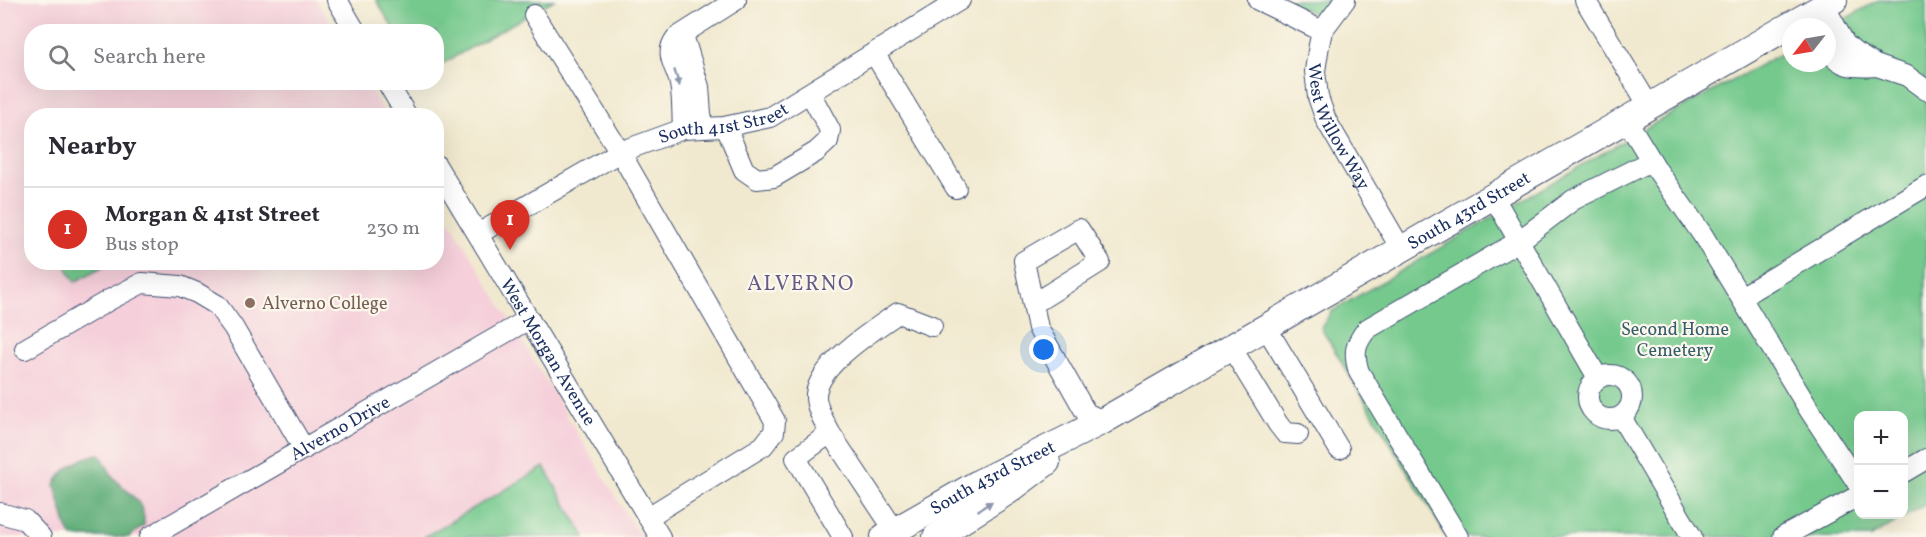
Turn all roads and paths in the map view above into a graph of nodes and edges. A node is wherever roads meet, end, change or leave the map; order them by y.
1 (337, 0) edge
2 (736, 0) edge
3 (960, 0) edge
4 (1258, 0) edge
5 (1345, 0) edge
6 (1585, 0) edge
7 (936, 6) edge
8 (1819, 12) edge
9 (534, 15) dead end
10 (351, 24) edge
11 (1322, 31) junction
12 (874, 53) junction
13 (1836, 59) edge
14 (1877, 66) junction
15 (391, 90) edge
16 (1926, 90) edge
17 (810, 93) junction
18 (1649, 106) junction
19 (402, 108) edge
20 (1626, 119) junction
21 (726, 127) junction
22 (693, 129) junction
23 (620, 152) junction
24 (1651, 160) junction
25 (444, 178) edge
26 (1926, 186) edge
27 (956, 188) dead end
28 (1493, 196) junction
29 (478, 234) junction
30 (1519, 241) junction
31 (1401, 249) junction
32 (1741, 297) junction
33 (1032, 304) dead end
34 (529, 319) junction
35 (932, 326) dead end
36 (1266, 327) junction
37 (1231, 347) junction
38 (25, 349) dead end
39 (1598, 378) junction
40 (1621, 417) junction
41 (1103, 421) junction
42 (830, 433) junction
43 (1298, 434) dead end
44 (304, 449) junction
45 (1339, 449) dead end
46 (1926, 459) edge
47 (1908, 470) edge
48 (1854, 478) edge
49 (1854, 498) edge
50 (0, 513) edge
51 (648, 517) junction
52 (889, 534) edge
53 (41, 537) edge
54 (150, 537) edge
55 (660, 537) edge
56 (843, 537) edge
57 (936, 537) edge
58 (1458, 537) edge
59 (1692, 537) edge
60 (1783, 537) edge

1 - 10 street
2 - 22 street
3 - 7 street, South 41st Street
4 - 11 street
5 - 11 street, West Willow Way
6 - 18 street
7 - 12 street, South 41st Street
8 - 14 street
8 - 18 main road, South 43rd Street
9 - 23 street
11 - 31 street, West Willow Way
12 - 17 street, South 41st Street
12 - 27 street
13 - 14 street
14 - 16 street
15 - 19 street
17 - 21 street, South 41st Street
17 - 21 street
18 - 20 main road, South 43rd Street
20 - 24 street
20 - 28 main road, South 43rd Street
21 - 22 street, South 41st Street
22 - 23 street, South 41st Street
23 - 29 street, South 41st Street
23 - 51 street
24 - 30 street
24 - 32 street
25 - 29 street, West Morgan Avenue
26 - 32 street
28 - 30 street
28 - 31 main road, South 43rd Street
29 - 34 street, West Morgan Avenue
30 - 39 street
30 - 58 street
31 - 36 main road, South 43rd Street
32 - 48 street
33 - 41 street
34 - 44 street, Alverno Drive
34 - 51 street, West Morgan Avenue
35 - 42 street
36 - 37 main road, South 43rd Street
36 - 45 street
37 - 41 main road, South 43rd Street
37 - 43 street
38 - 44 street
39 - 40 street
39 - 40 street
40 - 59 street
41 - 52 main road, South 43rd Street
57 -> 41 main road, South 43rd Street
42 - 52 street
42 - 56 street
44 - 54 street, Alverno Drive
46 - 47 street
49 - 60 street
50 - 53 street
51 - 55 street, West Morgan Avenue

